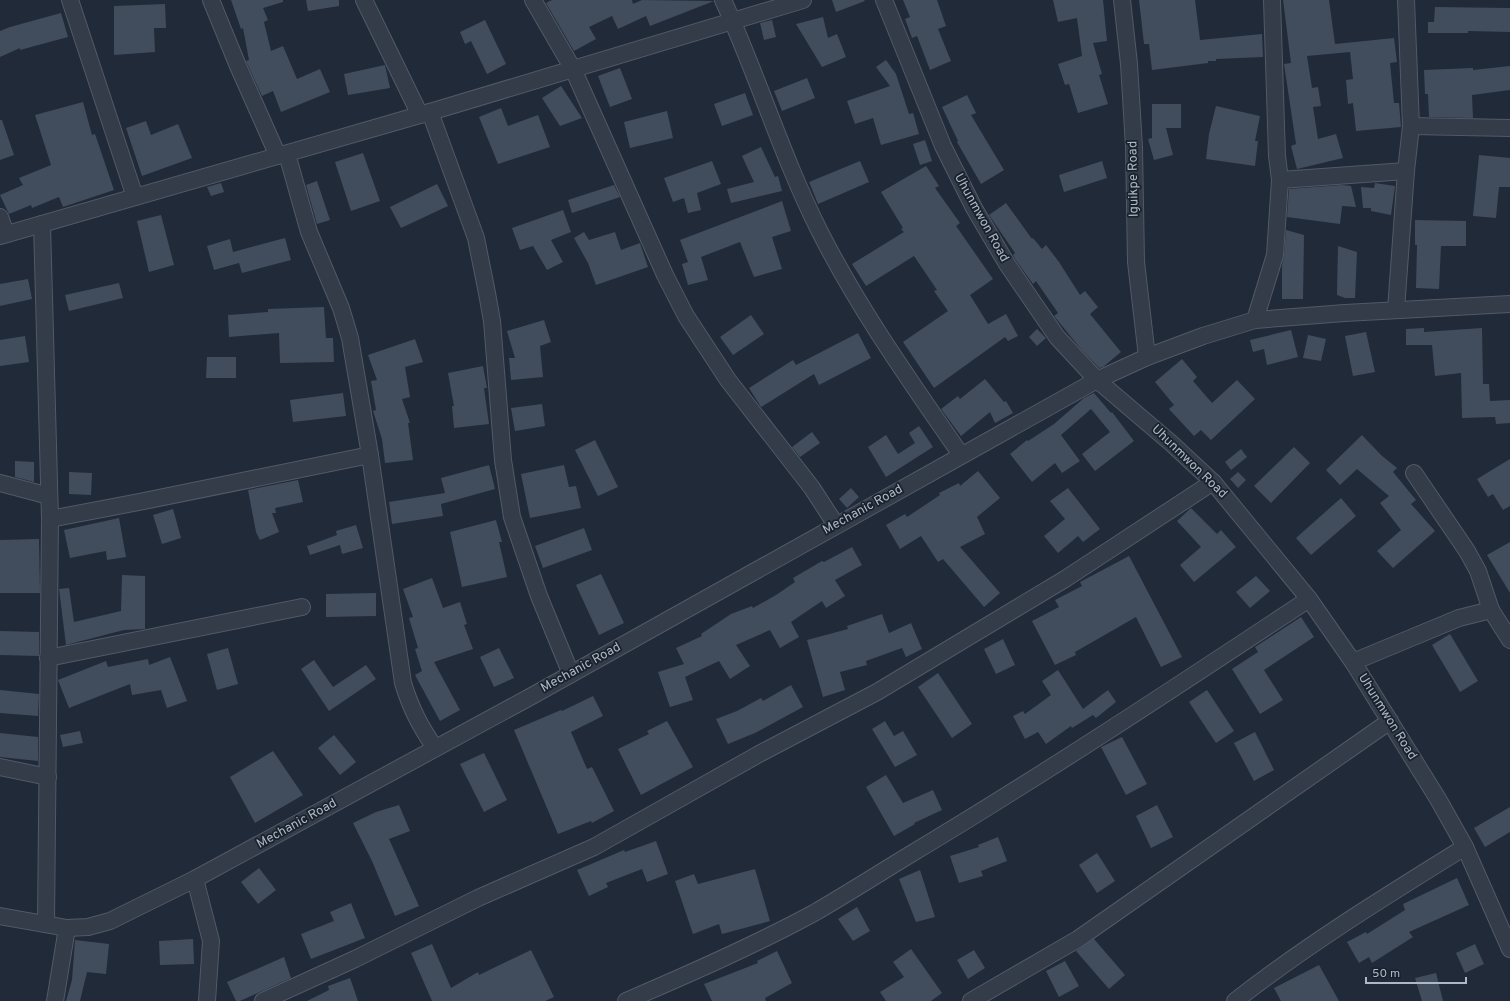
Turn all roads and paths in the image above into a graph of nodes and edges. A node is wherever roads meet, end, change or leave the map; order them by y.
1 (70, 0) edge
2 (212, 0) edge
3 (364, 0) edge
4 (533, 0) edge
5 (723, 0) edge
6 (803, 0) edge
7 (884, 0) edge
8 (1122, 0) edge
9 (1272, 0) edge
10 (1406, 0) edge
11 (733, 21) junction
12 (573, 69) junction
13 (425, 114) junction
14 (1411, 126) junction
15 (1510, 128) edge
16 (282, 155) junction
17 (1406, 171) junction
18 (1280, 180) junction
19 (135, 197) junction
20 (0, 217) edge
21 (42, 224) junction
22 (3, 235) edge
23 (1510, 304) edge
24 (1396, 310) junction
25 (1255, 320) junction
26 (1147, 357) junction
27 (1097, 380) junction
28 (370, 455) junction
29 (961, 455) junction
30 (1414, 473) dead end
31 (1213, 482) junction
32 (0, 483) edge
33 (49, 496) junction
34 (50, 519) junction
35 (836, 525) junction
36 (1309, 599) junction
37 (302, 607) dead end
38 (1491, 610) junction
39 (1510, 640) edge
40 (48, 658) junction
41 (1353, 662) junction
42 (571, 674) junction
43 (1390, 721) junction
44 (435, 748) junction
45 (0, 767) edge
46 (48, 778) junction
47 (1465, 847) junction
48 (195, 880) junction
49 (0, 916) edge
50 (46, 924) junction
51 (68, 928) junction
52 (1510, 949) edge
53 (55, 1001) edge
54 (207, 1001) edge
55 (263, 1001) edge
56 (626, 1001) edge
57 (971, 1001) edge
58 (1235, 1001) edge

1 - 19 street
2 - 16 street
3 - 13 street
4 - 12 street
5 - 11 street
6 - 11 street
7 - 27 street, Uhunmwon Road
8 - 26 street, Iguikpe Road
9 - 18 street
10 - 14 street
11 - 12 street
11 - 29 street
12 - 13 street
12 - 35 street
13 - 16 street
13 - 42 street
14 - 15 street
14 - 17 street
16 - 19 street
16 - 28 street
17 - 18 street
17 - 24 street
18 - 25 street
19 - 21 street
20 - 22 street
21 - 22 street
21 - 33 street
23 - 24 street, Mechanic Road
24 - 25 street, Mechanic Road
25 - 26 street, Mechanic Road
26 - 27 street, Mechanic Road
27 - 29 street, Mechanic Road
27 - 31 street, Uhunmwon Road
28 - 34 street
28 - 44 street
29 - 35 street, Mechanic Road
30 - 38 street
31 - 36 street, Uhunmwon Road
31 - 55 street
32 - 33 street
33 - 34 street
34 - 40 street
35 - 42 street, Mechanic Road
36 - 41 street, Uhunmwon Road
36 - 56 street
37 - 40 street
38 - 39 street
38 - 41 street
40 - 46 street
41 - 43 street, Uhunmwon Road
42 - 44 street, Mechanic Road
43 - 47 street, Uhunmwon Road
43 - 57 street
44 - 48 street, Mechanic Road
45 - 46 street
46 - 50 street
47 - 52 street, Uhunmwon Road
47 - 58 street
48 - 51 street, Mechanic Road
48 - 54 street
49 - 50 street, Mechanic Road
50 - 51 street, Mechanic Road
51 - 53 street

